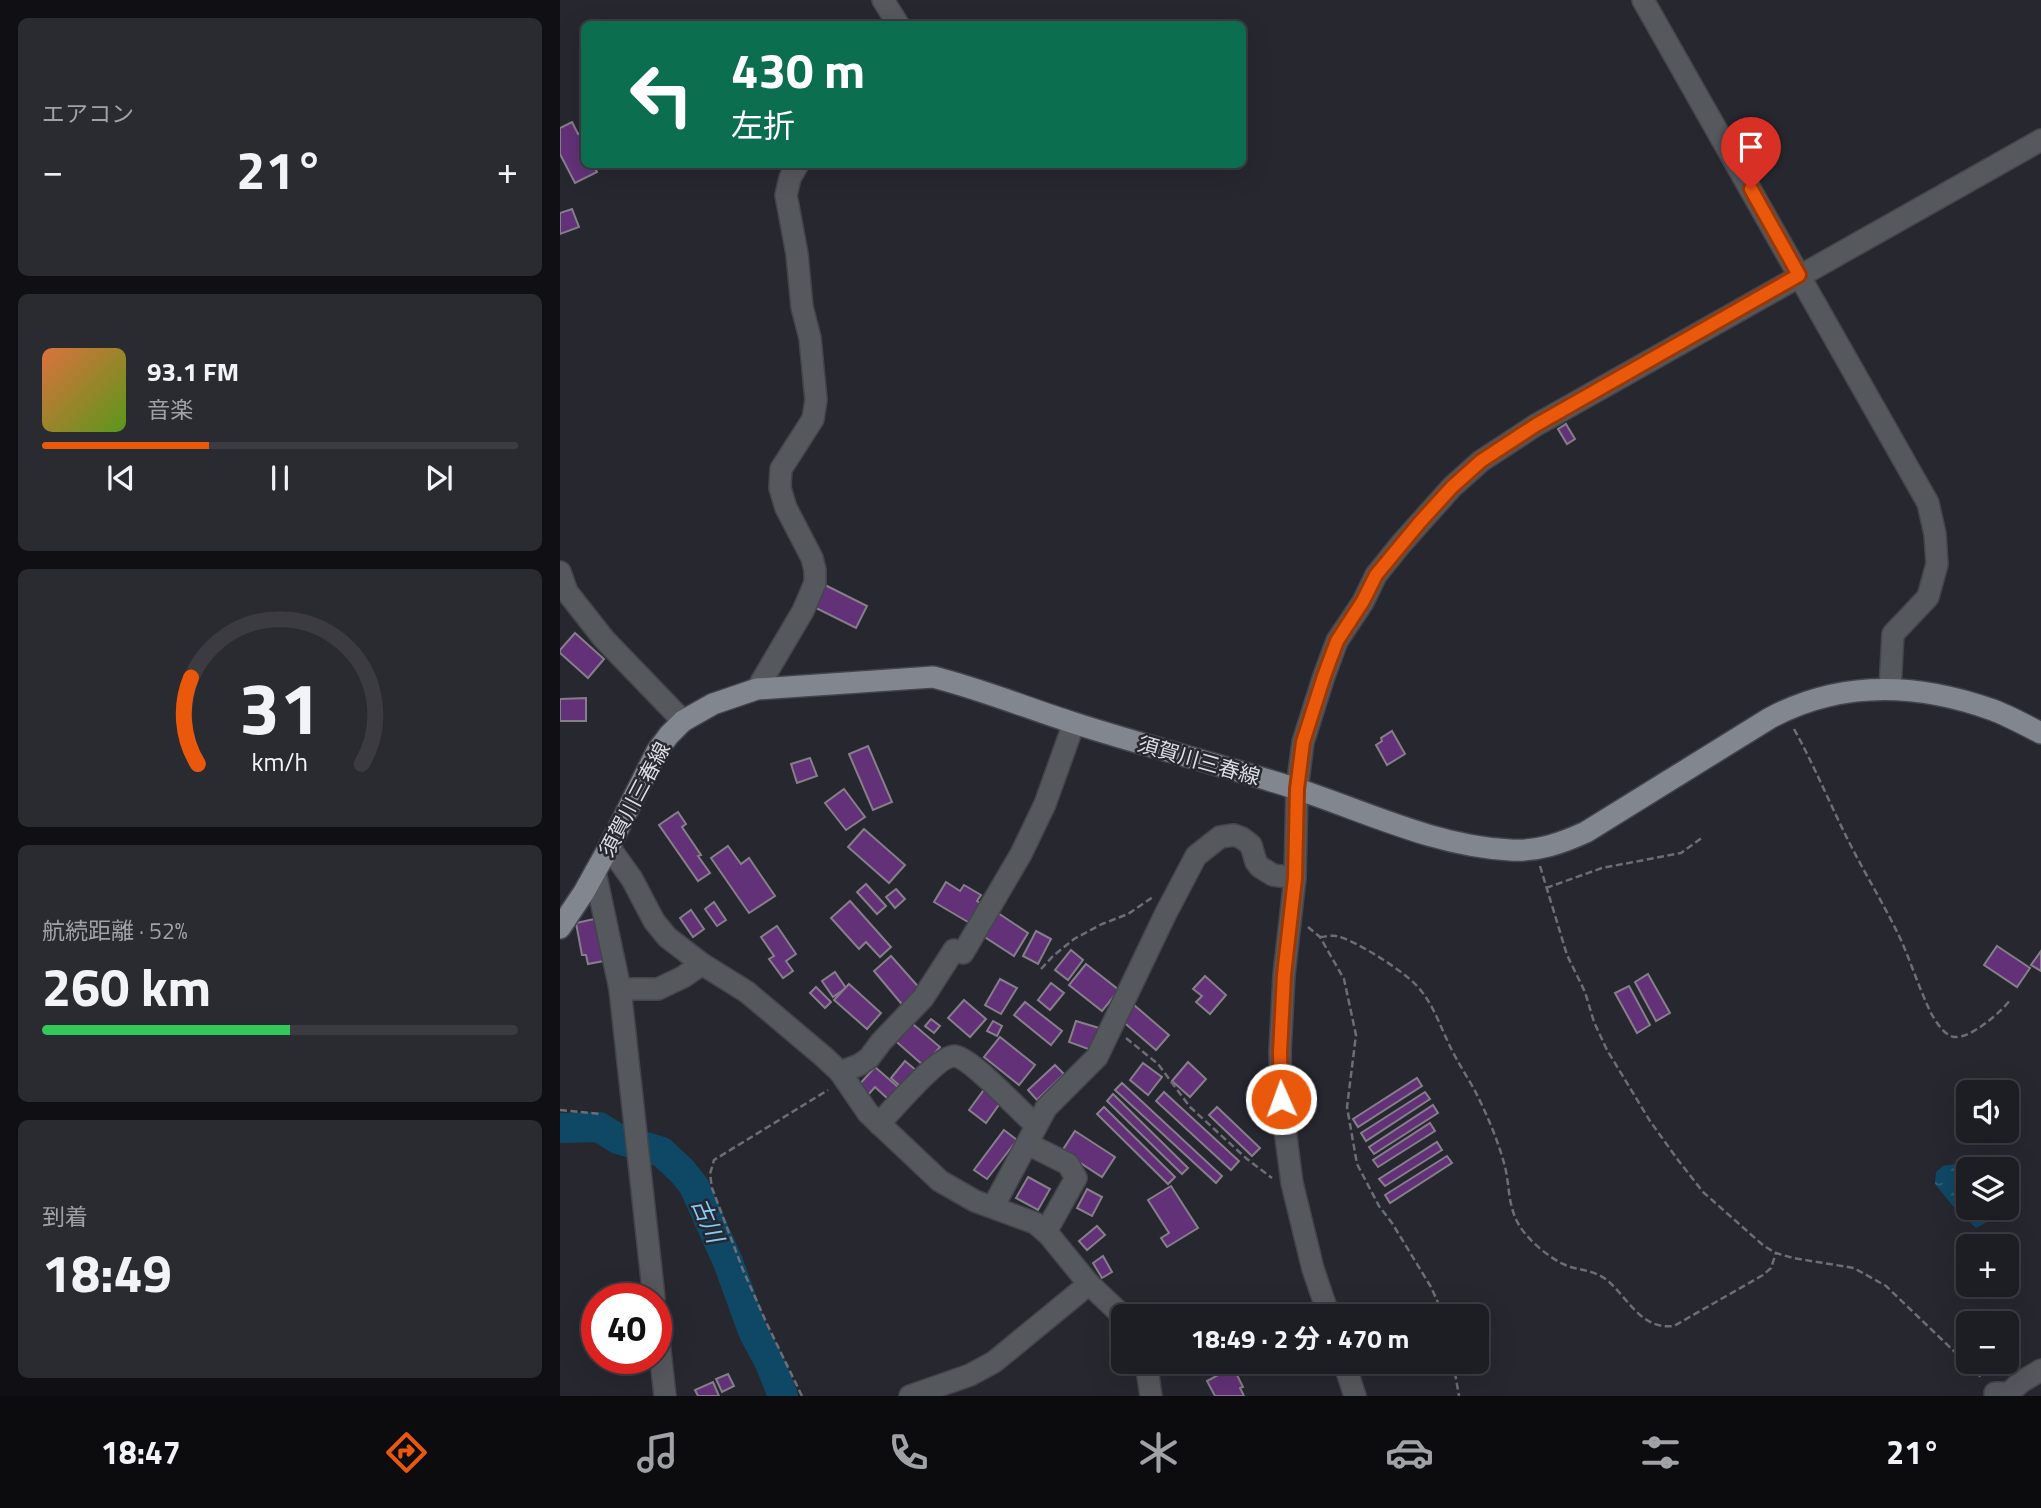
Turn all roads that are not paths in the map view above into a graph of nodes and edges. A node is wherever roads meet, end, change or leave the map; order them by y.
1 (883, 0) edge
2 (1643, 0) edge
3 (896, 21) edge
4 (2041, 140) edge
5 (796, 168) edge
6 (1799, 275) junction
7 (562, 587) edge
8 (1890, 688) junction
9 (757, 689) junction
10 (683, 721) junction
11 (1074, 723) junction
12 (2041, 733) edge
13 (1297, 789) junction
14 (609, 847) junction
15 (595, 872) junction
16 (1295, 878) junction
17 (560, 928) edge
18 (702, 964) junction
19 (620, 989) junction
20 (843, 1076) junction
21 (879, 1125) junction
22 (1032, 1134) junction
23 (993, 1207) junction
24 (1044, 1230) junction
25 (652, 1283) edge
26 (1090, 1284) junction
27 (1111, 1304) edge
28 (1325, 1304) edge
29 (2041, 1370) edge
30 (663, 1374) edge
31 (1148, 1374) edge
32 (1348, 1374) edge
33 (1995, 1393) road end
34 (666, 1396) edge
35 (910, 1396) edge
36 (1151, 1396) edge
37 (1355, 1396) edge

1 - 3 street
2 - 6 street
4 - 6 street
5 - 9 street
6 - 8 street
6 - 13 street
7 - 10 street
8 - 12 main road, 須賀川三春線
8 - 13 main road, 須賀川三春線
9 - 10 main road, 須賀川三春線
9 - 11 main road, 須賀川三春線
10 - 14 main road, 須賀川三春線
11 - 13 main road, 須賀川三春線
11 - 20 street
13 - 16 street
14 - 15 main road, 須賀川三春線
14 - 18 street
15 - 17 main road, 須賀川三春線
15 - 19 street
16 - 22 street
16 - 28 street
18 - 19 street
18 - 20 street
19 - 25 street
20 - 21 street
21 - 22 street
21 - 23 street
22 - 23 street
22 - 24 street
23 - 24 street
24 - 26 street
26 - 27 street
26 - 35 street
29 - 33 street
30 - 34 street
31 - 36 street
32 - 37 street

